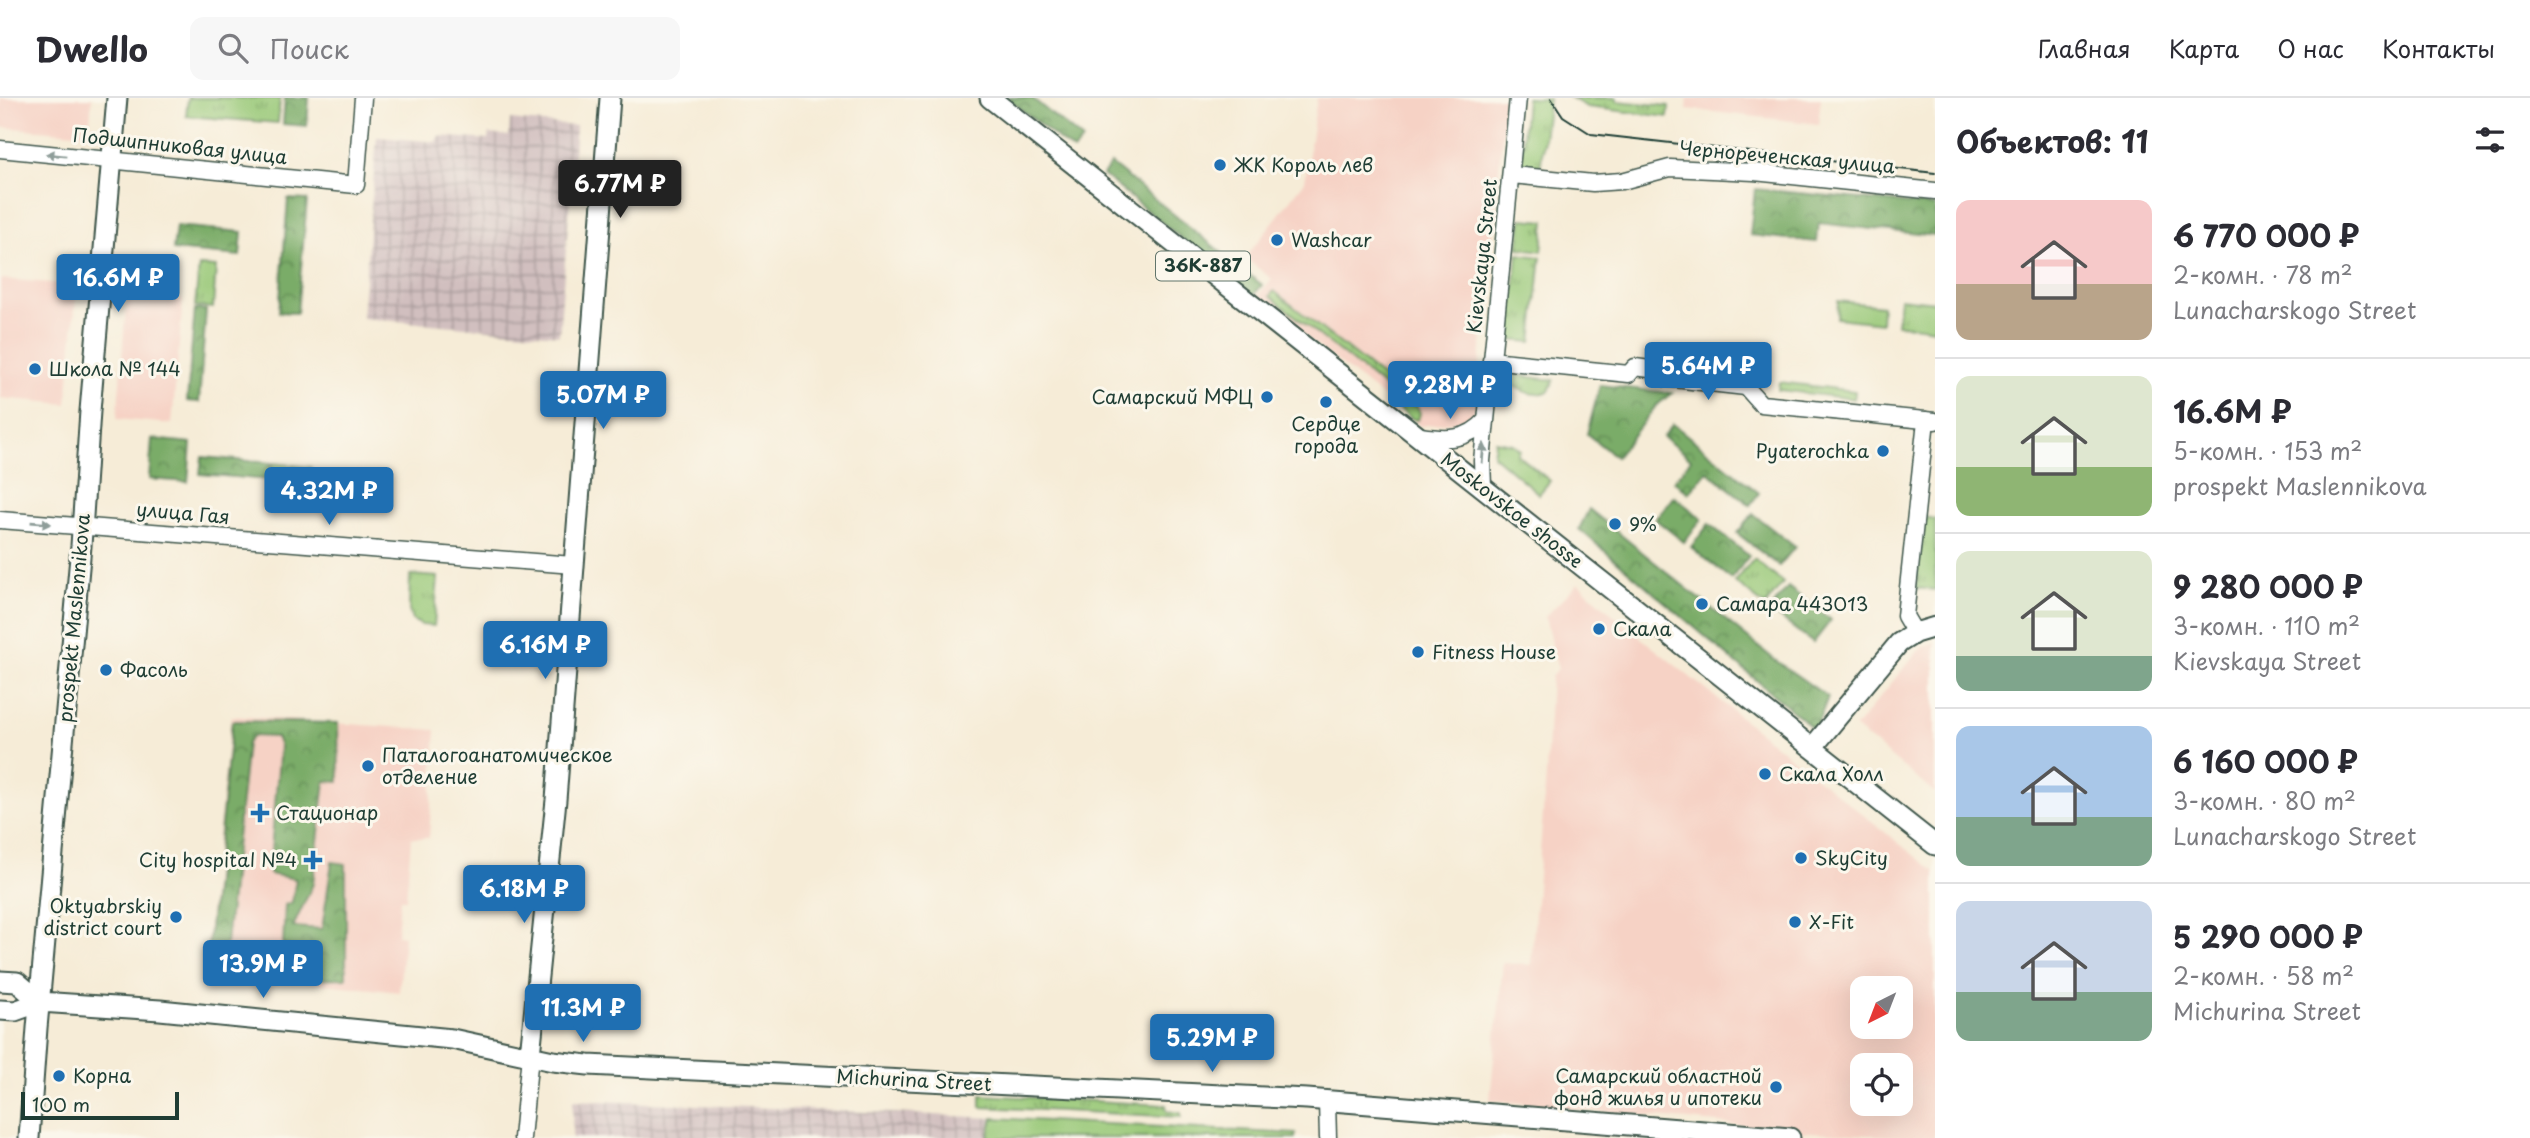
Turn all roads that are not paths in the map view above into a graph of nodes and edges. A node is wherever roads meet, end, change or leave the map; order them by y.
1 (117, 98) edge
2 (363, 98) edge
3 (610, 98) edge
4 (990, 98) edge
5 (1518, 98) edge
6 (0, 149) edge
7 (112, 161) junction
8 (1512, 175) junction
9 (1935, 191) edge
10 (1491, 360) junction
11 (1486, 419) junction
12 (1931, 421) edge
13 (1420, 436) junction
14 (1483, 486) junction
15 (0, 520) edge
16 (82, 526) junction
17 (573, 565) junction
18 (1935, 627) edge
19 (1906, 631) junction
20 (1812, 748) junction
21 (1935, 845) edge
22 (0, 981) edge
23 (40, 1002) junction
24 (0, 1010) edge
25 (530, 1055) junction
26 (1327, 1101) junction
27 (29, 1138) edge
28 (522, 1138) edge
29 (1328, 1138) edge
30 (1790, 1138) edge

1 - 7 main road, prospekt Maslennikova
2 - 7 street, Подшипниковая улица
3 - 17 main road
4 - 13 main road, Moskovskoe shosse / 36К-887
5 - 8 street, Kievskaya Street
7 -> 6 street, Подшипниковая улица
7 - 16 main road, prospekt Maslennikova
8 - 9 street, Чернореченская улица
8 - 10 street, Kievskaya Street
10 - 11 street, Kievskaya Street
10 - 12 street
11 - 13 street
14 -> 11 street, Kievskaya Street
12 - 19 street
13 - 14 main road, Moskovskoe shosse / 36К-887
14 - 20 main road, Moskovskoe shosse / 36К-887
15 -> 16 street, улица Гая
16 - 17 street, улица Гая
16 - 23 main road, prospekt Maslennikova
17 - 25 main road
18 - 19 main road
19 - 20 main road
20 - 21 main road, Moskovskoe shosse / 36К-887
22 - 23 main road
23 - 24 main road, Michurina Street
23 - 25 main road, Michurina Street
23 - 27 main road, prospekt Maslennikova
25 - 26 main road, Michurina Street
25 - 28 street
26 - 29 street
26 - 30 main road, Michurina Street

